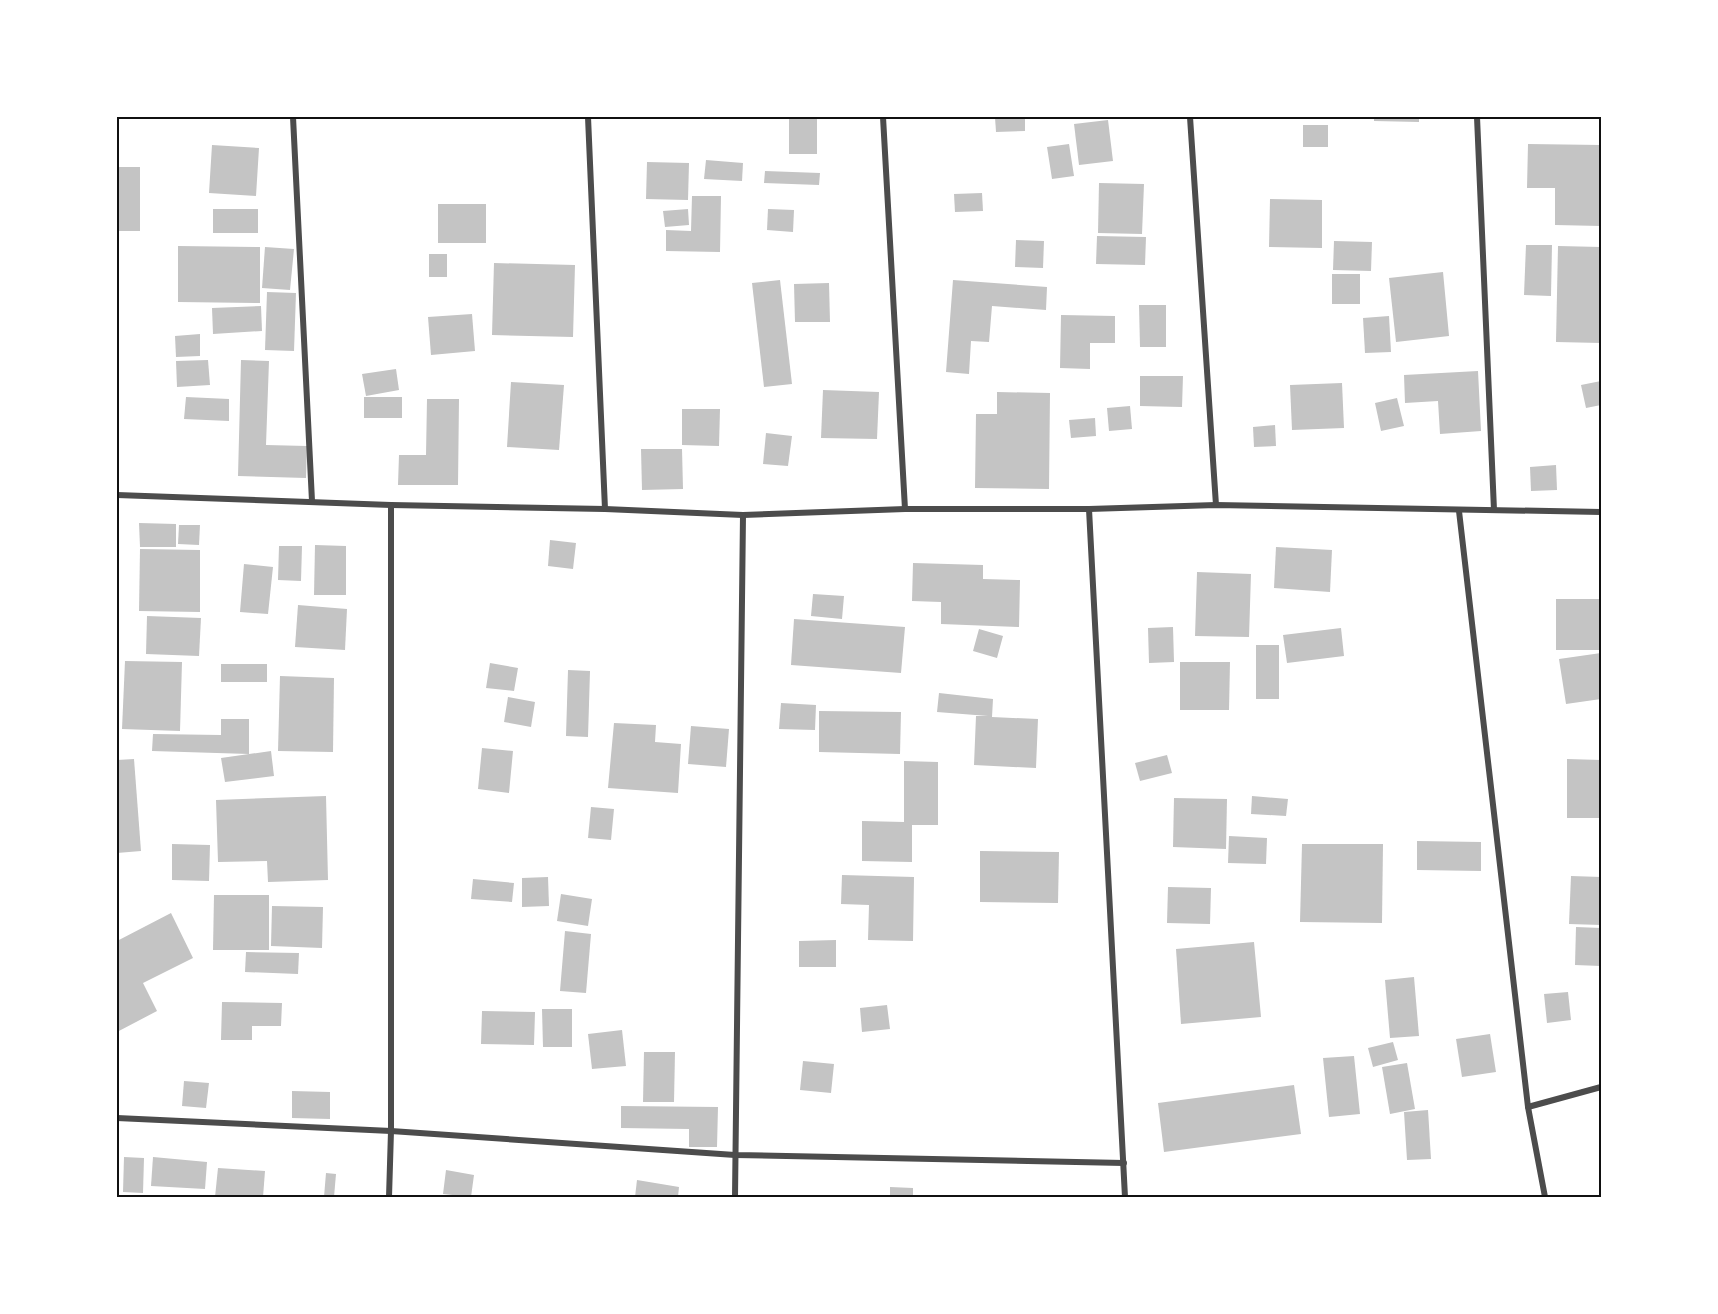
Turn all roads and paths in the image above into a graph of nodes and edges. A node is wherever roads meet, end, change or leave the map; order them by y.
1 (293, 117) edge
2 (588, 117) edge
3 (883, 117) edge
4 (1190, 117) edge
5 (1478, 117) edge
6 (117, 495) edge
7 (312, 501) junction
8 (391, 506) junction
9 (1216, 506) junction
10 (605, 509) junction
11 (905, 509) junction
12 (1089, 509) junction
13 (1494, 510) junction
14 (1459, 511) junction
15 (1601, 512) edge
16 (743, 515) junction
17 (1601, 1087) edge
18 (1528, 1107) junction
19 (117, 1118) edge
20 (391, 1131) junction
21 (735, 1155) junction
22 (1124, 1163) junction
23 (389, 1197) edge
24 (735, 1197) edge
25 (1125, 1197) edge
26 (1545, 1197) edge

1 - 7 street
2 - 10 street
3 - 11 street
4 - 9 street
5 - 13 street
6 - 7 street
7 - 8 street
8 - 10 street
8 - 20 street
9 - 12 street
9 - 14 street
10 - 16 street
11 - 12 street
11 - 16 street
12 - 22 street
13 - 14 street
13 - 15 street
14 - 18 street
16 - 21 street
17 - 18 street
18 - 26 street
19 - 20 street
20 - 21 street
20 - 23 street
21 - 22 street
21 - 24 street
22 - 25 street

